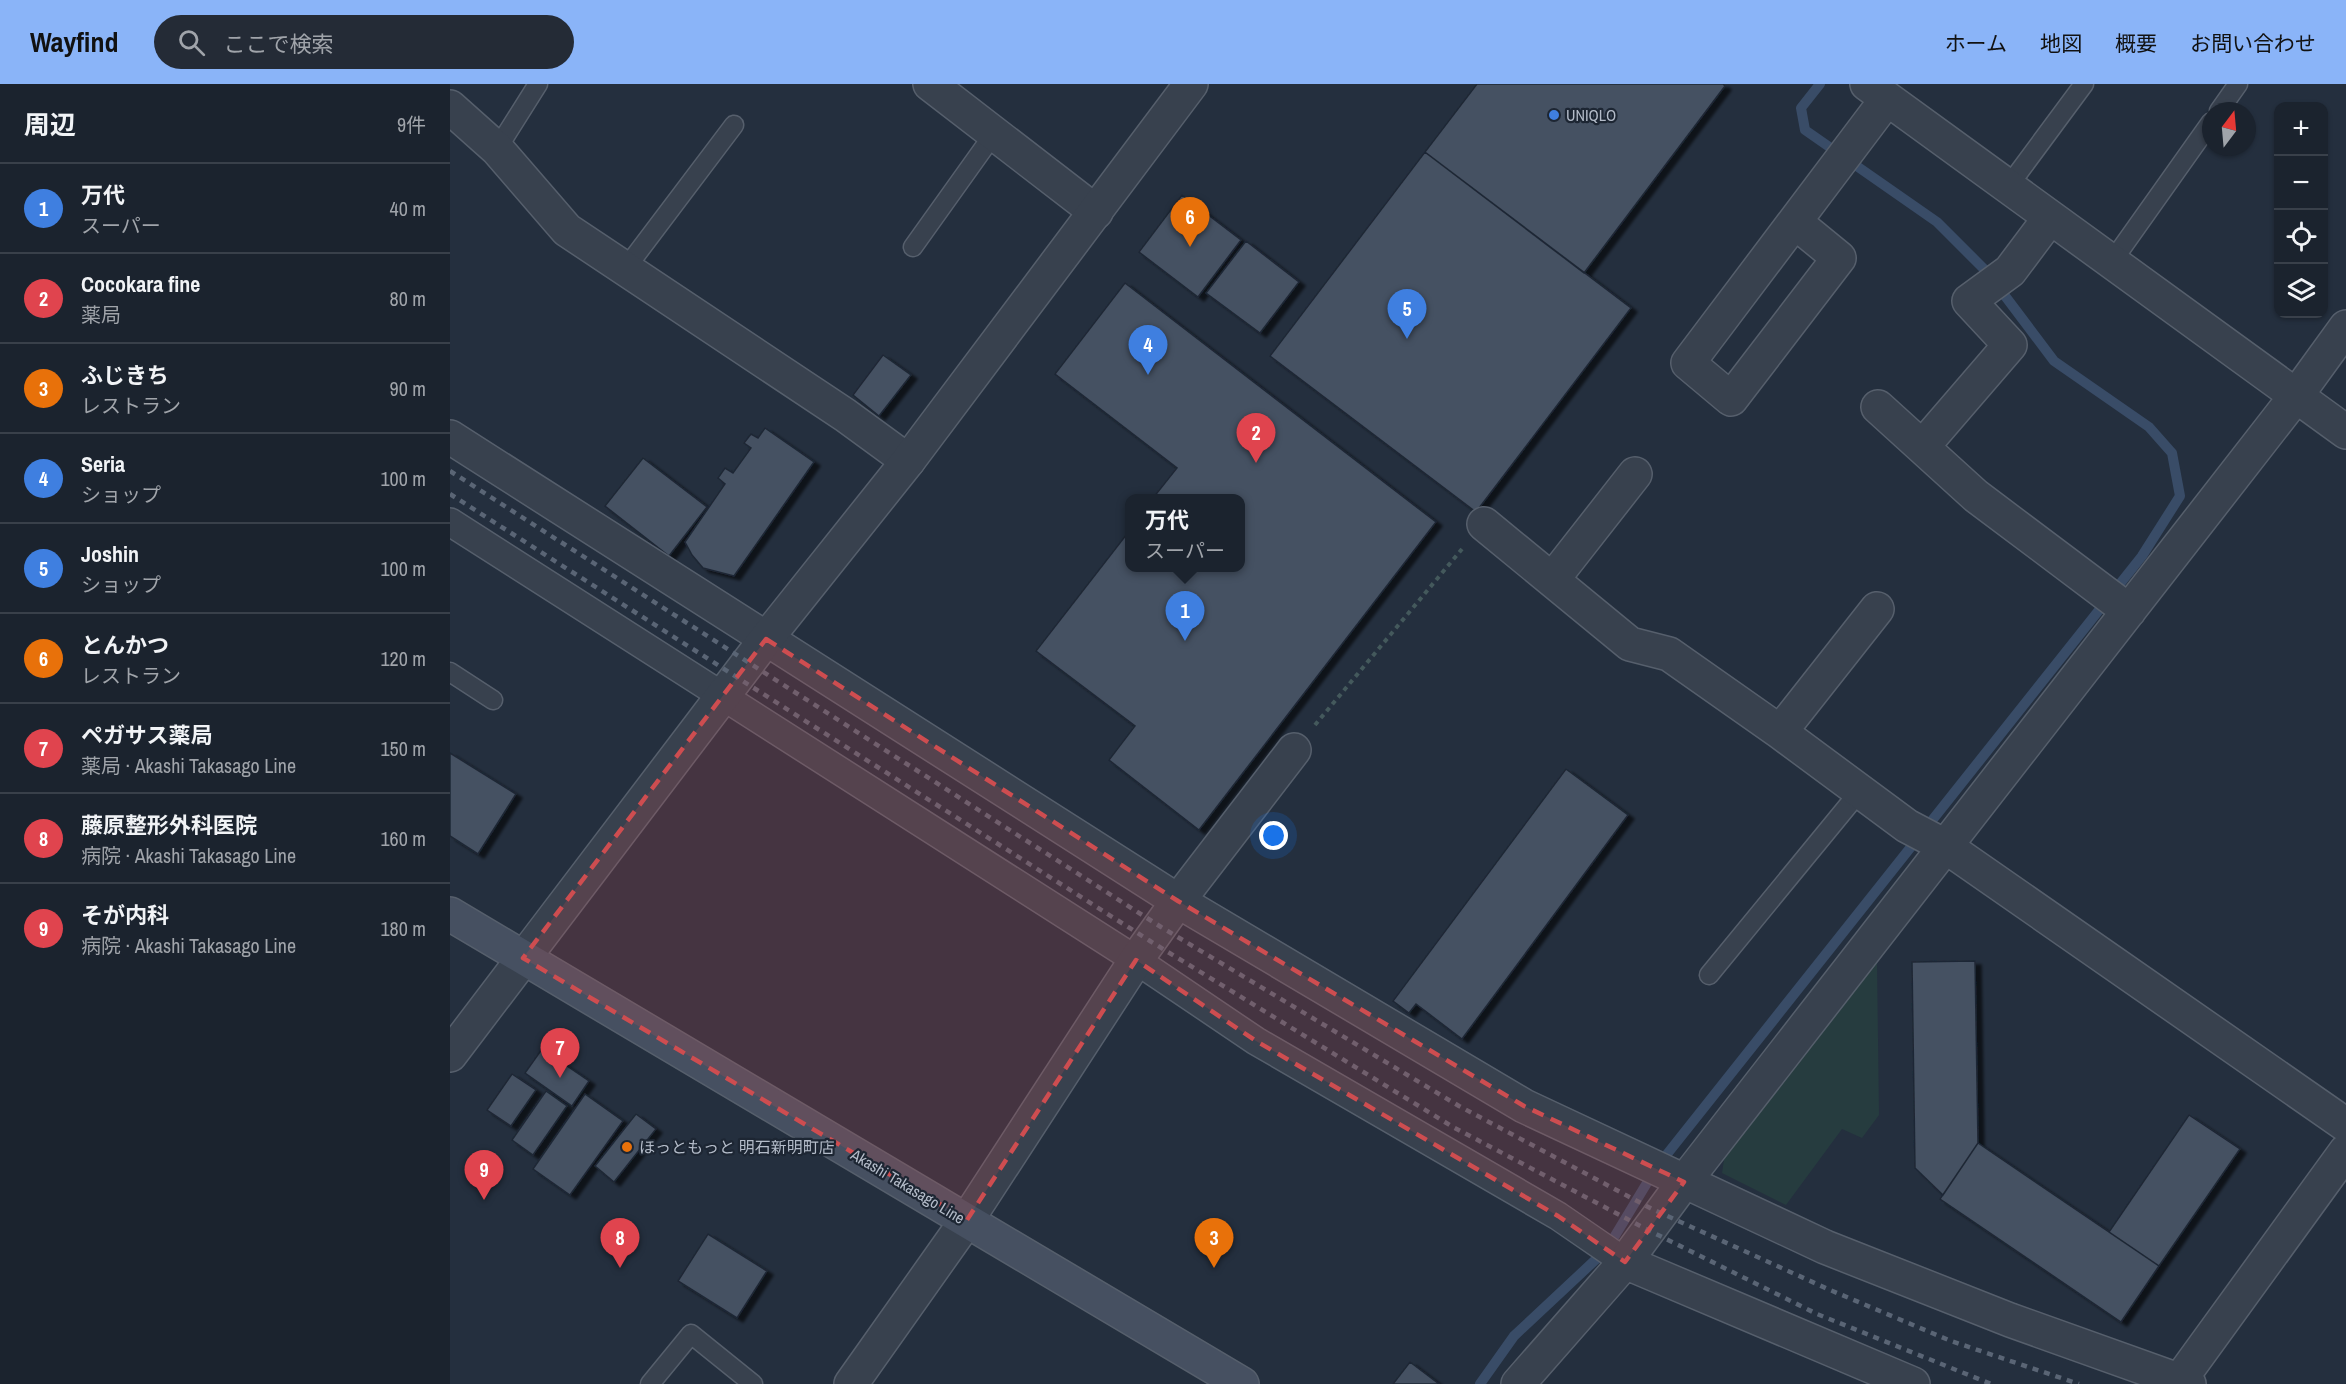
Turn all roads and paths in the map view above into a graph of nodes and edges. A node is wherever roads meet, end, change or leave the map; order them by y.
1 (538, 84) edge
2 (1191, 84) edge
3 (2084, 84) edge
4 (2238, 84) edge
5 (940, 87) edge
6 (1877, 92) edge
7 (2225, 102) edge
8 (450, 107) edge
9 (734, 125) dead end
10 (993, 135) junction
11 (2202, 135) edge
12 (497, 149) junction
13 (2007, 188) junction
14 (1096, 212) junction
15 (2049, 219) junction
16 (1795, 222) junction
17 (913, 248) dead end
18 (2111, 263) junction
19 (626, 268) junction
20 (2346, 327) edge
21 (2296, 396) junction
22 (1878, 407) dead end
23 (2346, 432) edge
24 (450, 437) edge
25 (1923, 446) junction
26 (908, 461) junction
27 (1635, 474) dead end
28 (450, 522) edge
29 (1484, 524) joint
30 (1552, 580) junction
31 (1878, 609) dead end
32 (2128, 611) junction
33 (766, 639) junction
34 (450, 672) edge
35 (724, 697) junction
36 (493, 700) dead end
37 (1780, 732) junction
38 (1294, 750) joint
39 (1860, 791) junction
40 (1945, 846) junction
41 (1178, 901) junction
42 (450, 914) edge
43 (523, 958) junction
44 (1136, 960) junction
45 (1709, 975) dead end
46 (450, 1055) edge
47 (2346, 1125) edge
48 (2346, 1151) edge
49 (1684, 1182) junction
50 (967, 1221) junction
51 (1625, 1262) junction
52 (1232, 1381) edge
53 (2182, 1383) edge
54 (650, 1384) edge
55 (753, 1384) edge
56 (851, 1384) edge
57 (1518, 1384) edge
58 (1913, 1384) edge

1 - 12 lane
2 - 14 street
3 - 13 lane
4 - 7 lane
5 - 10 street
6 - 13 street
6 - 16 street
8 - 12 street
9 - 19 lane
10 - 14 street
10 - 17 lane
11 - 18 lane
12 - 19 street
13 - 15 street
14 - 26 street
15 - 18 street
15 - 25 street
16 - 16 street
18 - 21 street
19 - 26 street
20 - 21 street
21 - 23 street
21 - 32 street
22 - 25 street
24 - 33 street
25 - 32 street
26 - 33 street
27 - 30 street
28 - 35 street
29 - 30 street
29 - 38 path
30 - 37 street
31 - 37 street
32 - 40 street
33 - 35 street
33 - 41 street
34 - 36 lane
35 - 43 street
35 - 44 street
37 - 39 street
38 - 41 street
39 - 40 street
39 - 45 lane
40 - 47 street
40 - 49 street
41 - 44 street
41 - 49 street
42 - 43 main road, Akashi Takasago Line
43 - 46 street
43 - 50 main road, Akashi Takasago Line
44 - 50 street
44 - 51 street
48 - 53 street
49 - 51 street
49 - 53 street
50 - 52 main road, Akashi Takasago Line
50 - 56 street
51 - 57 street
51 - 58 street
54 - 55 lane

